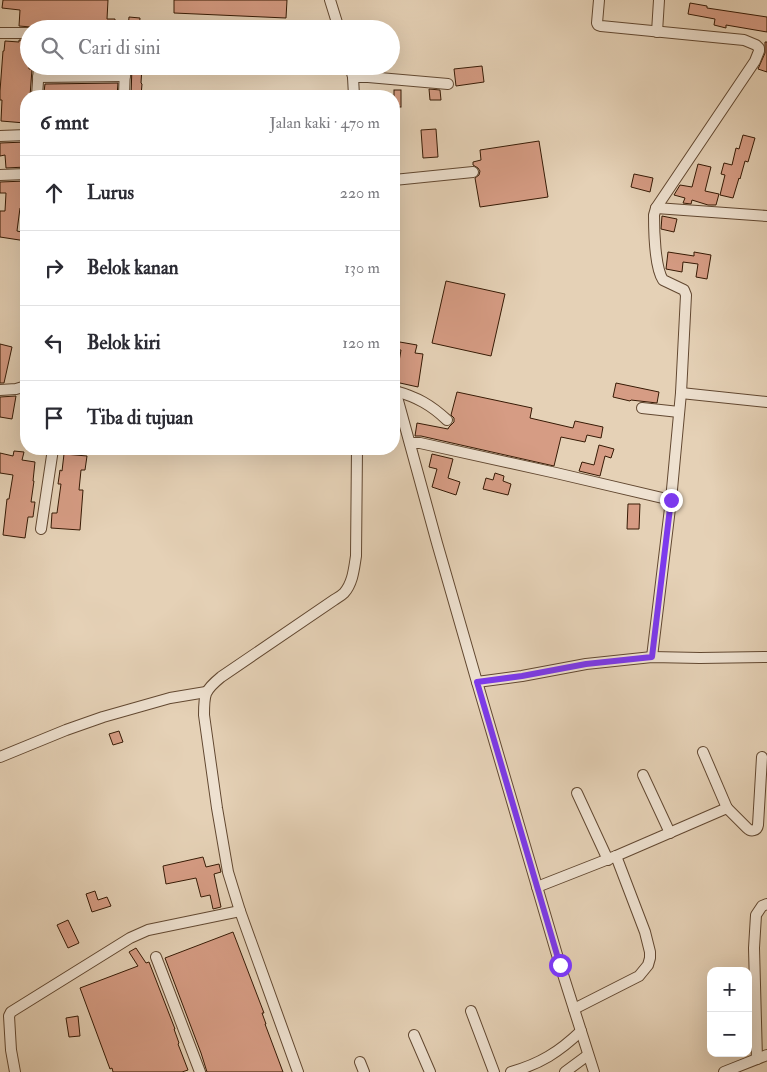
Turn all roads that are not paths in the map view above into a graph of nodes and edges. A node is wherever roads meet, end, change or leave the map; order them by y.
1 (330, 0) edge
2 (599, 0) edge
3 (659, 0) edge
4 (336, 20) edge
5 (0, 32) edge
6 (657, 32) junction
7 (20, 33) edge
8 (38, 75) edge
9 (125, 75) edge
10 (351, 75) edge
11 (361, 75) edge
12 (448, 84) dead end
13 (37, 90) edge
14 (124, 90) edge
15 (353, 90) edge
16 (20, 135) edge
17 (0, 136) edge
18 (473, 172) dead end
19 (20, 174) edge
20 (0, 175) edge
21 (400, 179) edge
22 (656, 208) junction
23 (767, 216) edge
24 (20, 388) edge
25 (0, 390) edge
26 (400, 390) edge
27 (681, 393) junction
28 (767, 402) edge
29 (400, 406) edge
30 (642, 408) dead end
31 (679, 412) junction
32 (447, 420) dead end
33 (410, 443) junction
34 (52, 455) edge
35 (357, 455) edge
36 (671, 500) junction
37 (41, 529) dead end
38 (652, 657) junction
39 (767, 657) edge
40 (477, 682) junction
41 (206, 692) junction
42 (703, 752) dead end
43 (0, 757) edge
44 (762, 757) dead end
45 (642, 776) dead end
46 (577, 793) dead end
47 (727, 808) junction
48 (670, 833) junction
49 (612, 858) junction
50 (537, 887) junction
51 (767, 904) edge
52 (240, 910) junction
53 (156, 957) dead end
54 (574, 1009) junction
55 (471, 1012) dead end
56 (581, 1032) junction
57 (414, 1035) dead end
58 (588, 1055) junction
59 (762, 1057) edge
60 (15, 1072) edge
61 (200, 1072) edge
62 (298, 1072) edge
63 (430, 1072) edge
64 (494, 1072) edge
65 (512, 1072) edge
66 (565, 1072) edge
67 (594, 1072) edge
68 (724, 1072) edge

1 - 4 street
2 - 6 street
3 - 6 street
5 - 7 street
6 - 22 street
8 - 13 street
9 - 14 street
10 - 15 street
11 - 12 street
16 - 17 street
18 - 21 street
19 - 20 street
22 - 23 street
22 - 27 street
24 - 25 street
26 - 32 street
27 - 28 street
27 - 31 street
29 - 33 street
30 - 31 street
31 - 36 street
33 - 36 street
33 - 40 street
34 - 37 street
35 - 41 street
36 - 38 street
38 - 39 street
38 - 40 street
40 - 50 street
41 - 43 street
41 - 52 street
42 - 47 street
44 - 47 street
45 - 48 street
46 - 49 street
47 - 48 street
48 - 49 street
49 - 50 street
49 - 54 street
50 - 54 street
51 - 59 street
52 - 60 street
52 - 62 street
53 - 61 street
54 - 56 street
55 - 64 street
56 - 58 street
56 - 65 street
57 - 63 street
58 - 66 street
58 - 67 street
59 - 68 street

